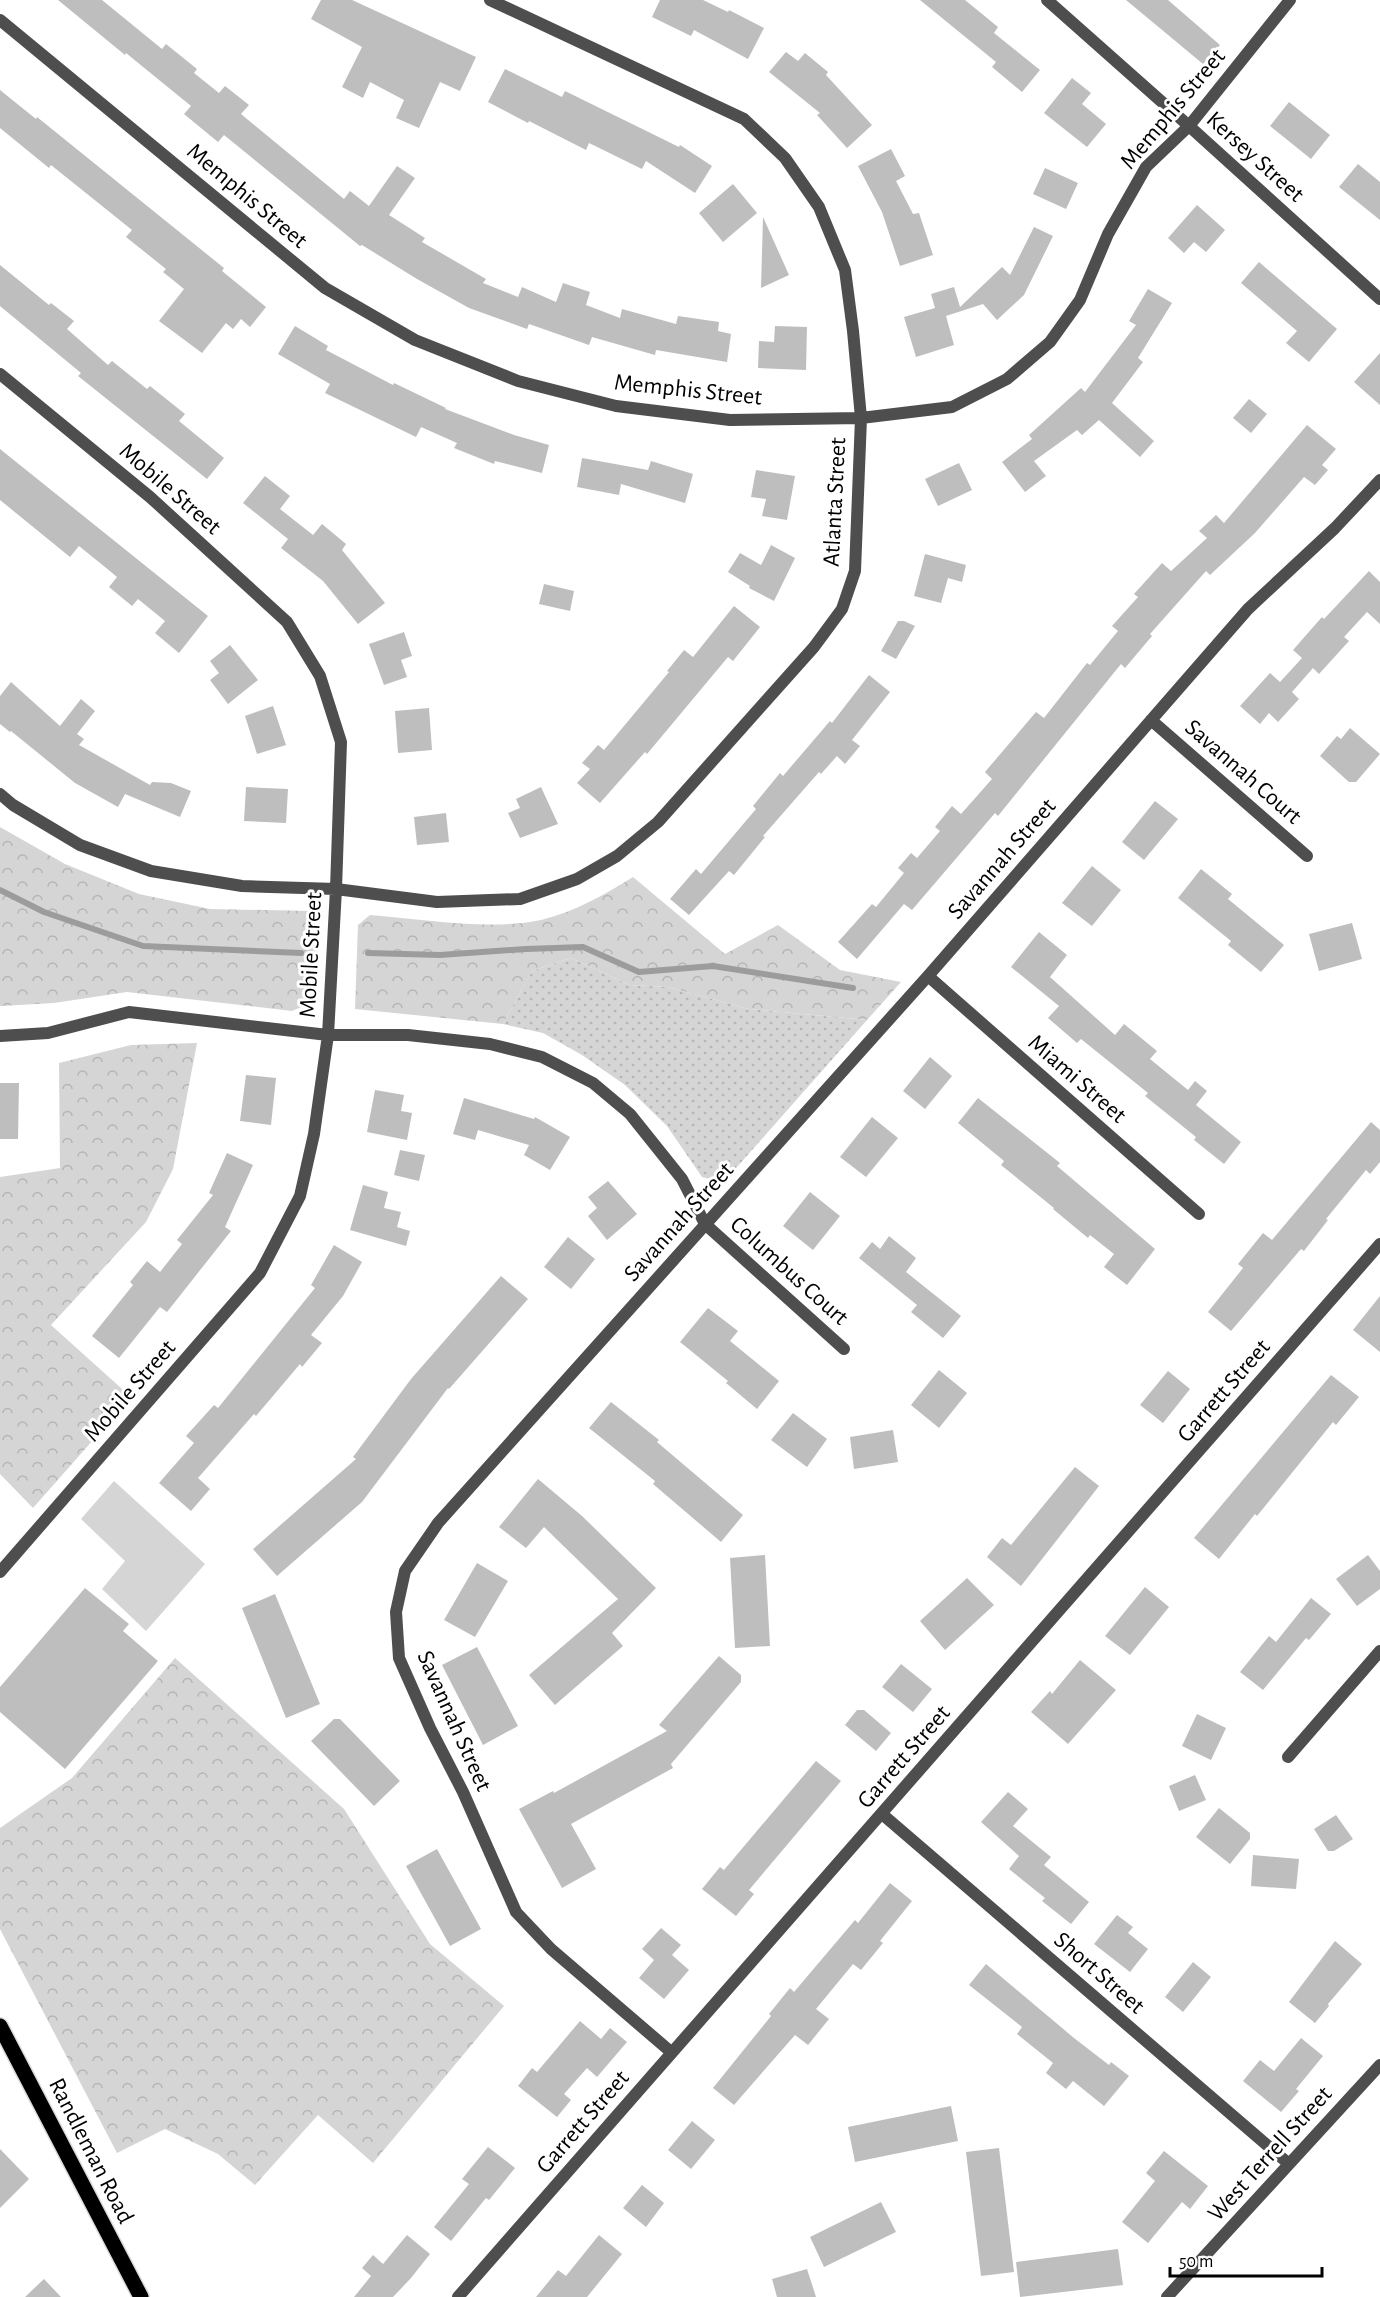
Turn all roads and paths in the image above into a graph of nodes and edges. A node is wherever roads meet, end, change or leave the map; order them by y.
1 (1047, 0) edge
2 (1290, 0) edge
3 (498, 2) edge
4 (0, 20) edge
5 (1189, 126) junction
6 (1380, 299) edge
7 (0, 374) edge
8 (861, 418) junction
9 (1380, 480) edge
10 (1151, 720) junction
11 (0, 794) edge
12 (1308, 856) dead end
13 (336, 889) junction
14 (928, 976) junction
15 (328, 1035) junction
16 (0, 1036) edge
17 (1199, 1214) dead end
18 (705, 1224) junction
19 (1380, 1244) edge
20 (844, 1349) dead end
21 (0, 1572) edge
22 (1380, 1651) edge
23 (1288, 1757) dead end
24 (882, 1814) junction
25 (1, 2033) edge
26 (671, 2052) junction
27 (1380, 2065) edge
28 (1289, 2164) junction
29 (141, 2297) edge
30 (458, 2297) edge
31 (1167, 2297) edge

1 - 5 street, Kersey Street
2 - 5 street, Memphis Street
3 - 8 street, Atlanta Street
4 - 8 street, Memphis Street
5 - 6 street, Kersey Street
5 - 8 street, Memphis Street
7 - 13 street, Mobile Street
8 - 13 street, Atlanta Street
9 - 10 street, Savannah Street
10 - 12 street, Savannah Court
10 - 14 street, Savannah Street
11 - 13 street, Atlanta Street
13 - 15 street, Mobile Street
14 - 17 street, Miami Street
14 - 18 street, Savannah Street
15 - 16 street
15 - 18 street
15 - 21 street, Mobile Street
18 - 20 street, Columbus Court
18 - 26 street, Savannah Street
19 - 24 street, Garrett Street
22 - 23 street
24 - 26 street, Garrett Street
24 - 28 street, Short Street
25 - 29 main road, Randleman Road
26 - 30 street, Garrett Street
27 - 28 street, West Terrell Street
28 - 31 street, West Terrell Street

